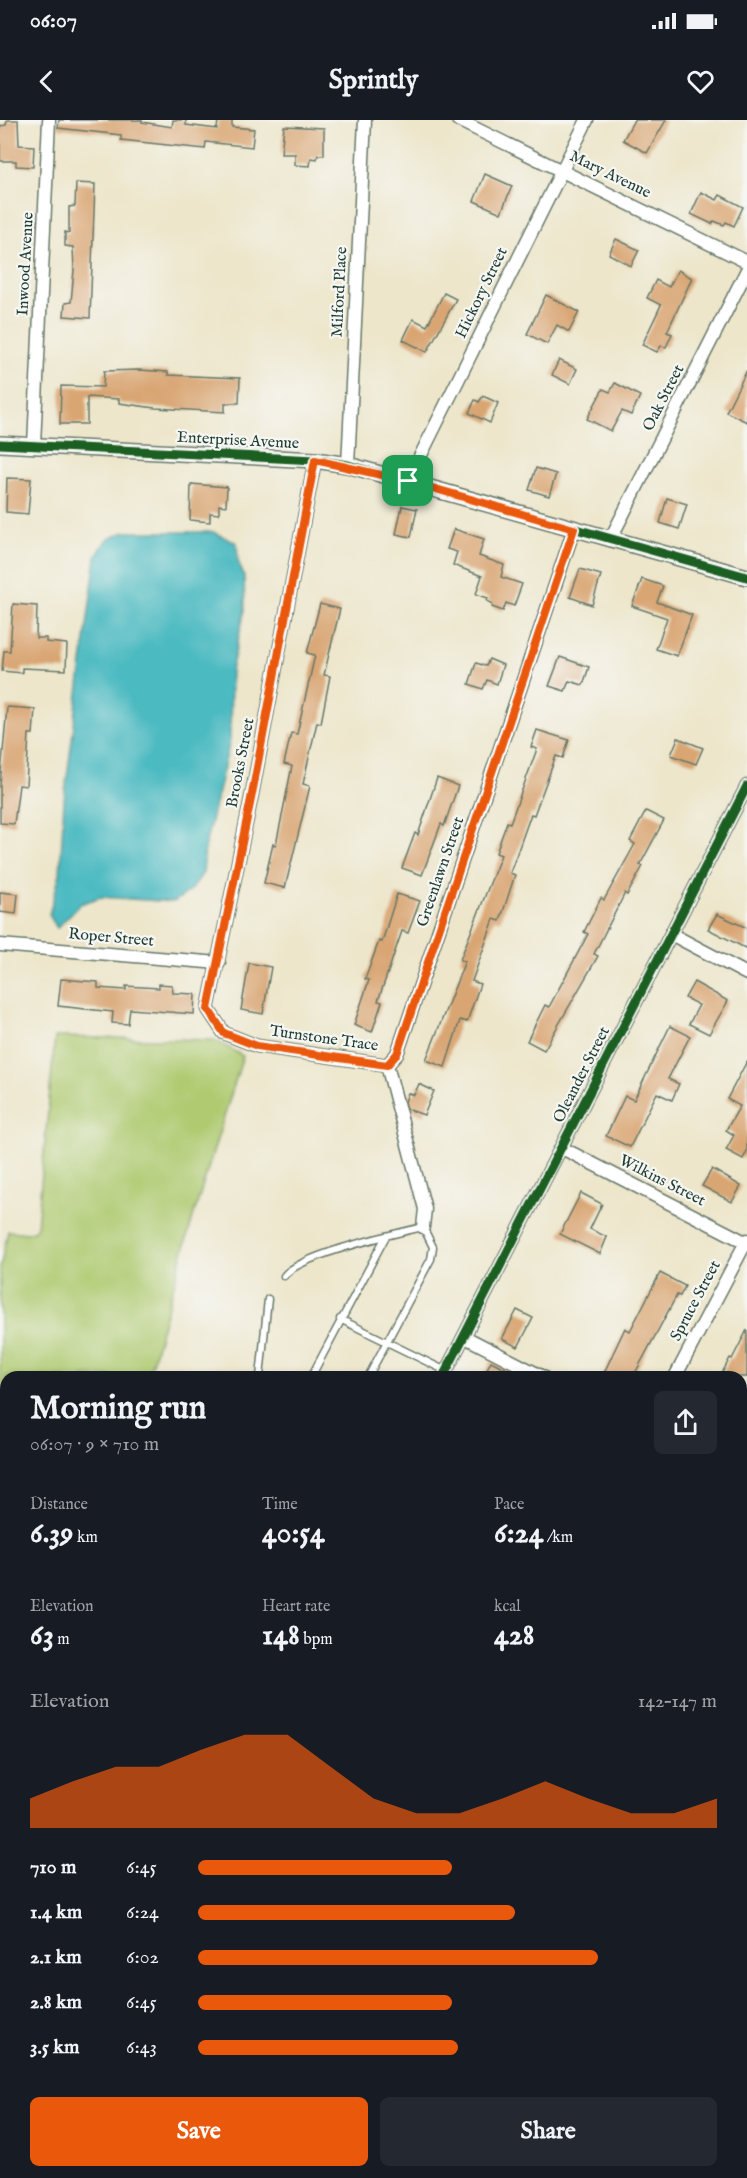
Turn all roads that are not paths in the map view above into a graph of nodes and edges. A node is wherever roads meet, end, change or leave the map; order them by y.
1 (49, 120) edge
2 (365, 120) edge
3 (458, 120) edge
4 (587, 120) edge
5 (562, 170) junction
6 (747, 262) edge
7 (747, 270) edge
8 (0, 444) edge
9 (34, 445) junction
10 (315, 460) junction
11 (348, 465) junction
12 (408, 481) junction
13 (574, 529) junction
14 (610, 540) junction
15 (747, 577) edge
16 (747, 786) edge
17 (671, 934) junction
18 (0, 945) edge
19 (219, 963) junction
20 (747, 974) edge
21 (257, 1046) joint
22 (387, 1065) junction
23 (562, 1148) junction
24 (423, 1227) junction
25 (386, 1236) junction
26 (746, 1242) edge
27 (284, 1276) dead end
28 (268, 1299) dead end
29 (340, 1319) junction
30 (465, 1336) junction
31 (388, 1341) junction
32 (261, 1371) edge
33 (314, 1371) edge
34 (371, 1371) edge
35 (440, 1371) edge
36 (447, 1371) edge
37 (532, 1371) edge
38 (678, 1371) edge

1 - 9 street, Inwood Avenue
2 - 11 street, Milford Place
3 - 5 street, Mary Avenue
4 - 5 street, Hickory Street
5 - 6 street, Mary Avenue
5 - 12 street, Hickory Street
7 - 14 street, Oak Street
8 - 9 street, Enterprise Avenue
9 - 10 street, Enterprise Avenue
10 - 11 street, Enterprise Avenue
10 - 19 street, Brooks Street
11 - 12 street, Enterprise Avenue
12 - 13 street, Enterprise Avenue
13 - 14 street, Enterprise Avenue
13 - 22 street, Greenlawn Street
14 - 15 street, Enterprise Avenue
16 - 17 street, Oleander Street
17 - 20 street
17 - 23 street, Oleander Street
18 - 19 street, Roper Street
19 - 21 street, Brooks Street
21 - 22 street, Turnstone Trace
22 - 24 street
23 - 26 street, Wilkins Street
23 - 30 street, Oleander Street
24 - 25 lane
24 - 31 lane
25 - 27 lane
25 - 29 lane
26 - 38 street, Spruce Street
28 - 32 lane
29 - 31 lane
29 - 33 lane
30 - 36 street, Oleander Street
30 - 37 street
31 - 34 lane
31 - 35 lane

